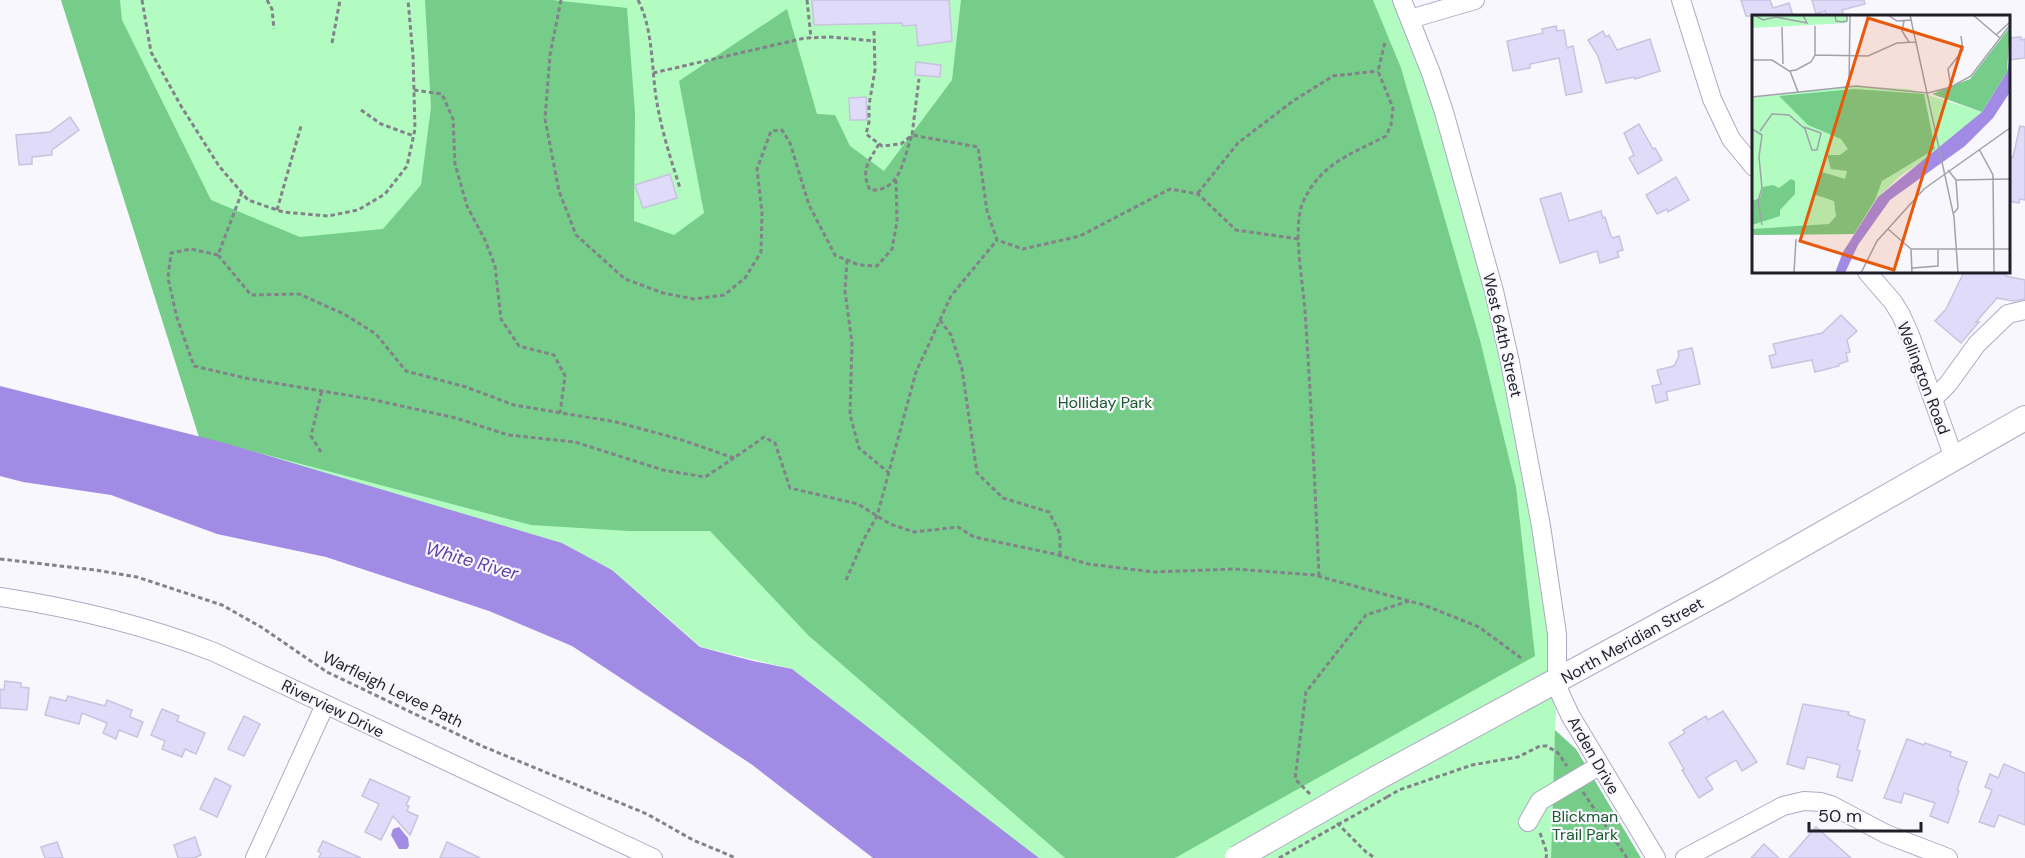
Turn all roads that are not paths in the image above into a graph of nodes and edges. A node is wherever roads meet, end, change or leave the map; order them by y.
1 (1402, 0) edge
2 (1475, 0) edge
3 (1681, 0) edge
4 (1410, 19) junction
5 (1752, 165) edge
6 (1868, 273) edge
7 (2025, 310) edge
8 (1933, 399) junction
9 (2025, 418) edge
10 (1954, 458) junction
11 (0, 597) edge
12 (1557, 681) junction
13 (325, 705) junction
14 (1599, 766) junction
15 (1528, 822) road end
16 (255, 858) edge
17 (653, 858) edge
18 (1237, 858) edge
19 (1656, 858) edge
20 (1685, 858) edge
21 (1948, 858) edge

1 - 4 street, West 64th Street
2 - 4 street
3 - 5 street
4 - 12 street, West 64th Street
6 - 8 street, Wellington Road
7 - 8 street
8 - 10 street, Wellington Road
9 - 10 main road, North Meridian Street
10 - 12 main road, North Meridian Street
11 - 13 street, Riverview Drive
12 - 14 street, Arden Drive
12 - 18 main road, North Meridian Street, bridge
13 - 16 street
13 - 17 street, Riverview Drive
14 - 15 street
14 - 19 street, Arden Drive
20 - 21 street

